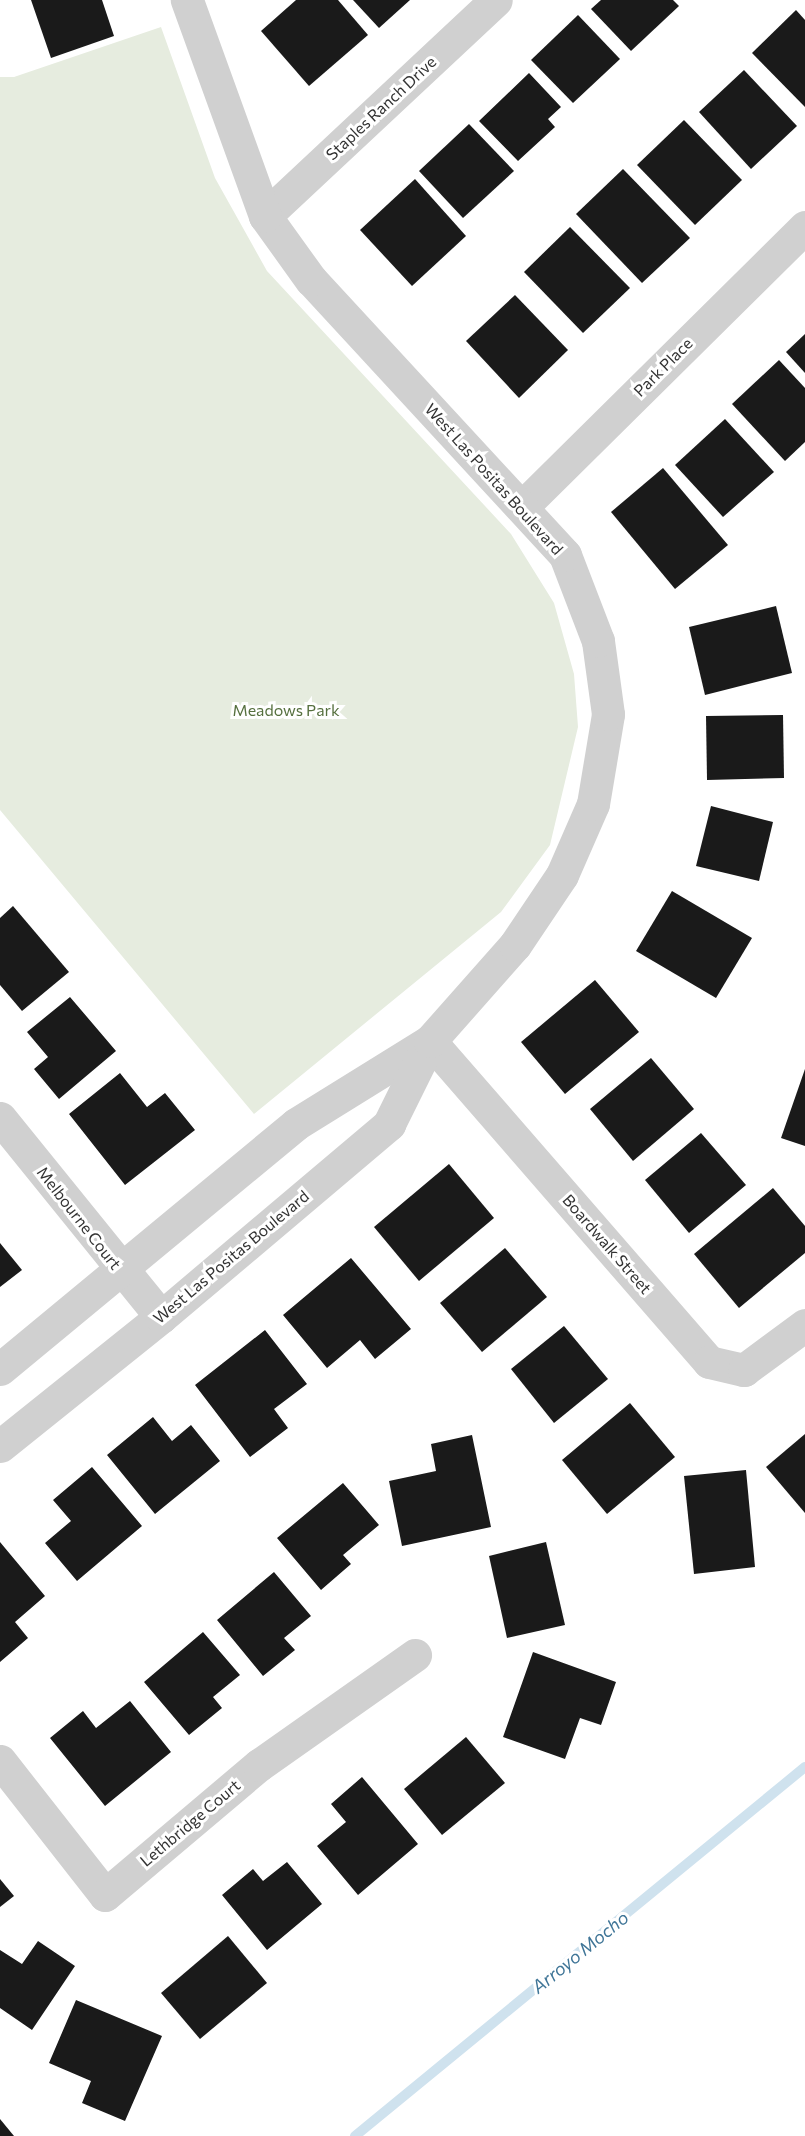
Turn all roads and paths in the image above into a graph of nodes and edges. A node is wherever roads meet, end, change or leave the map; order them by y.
1 (187, 0) edge
2 (496, 0) edge
3 (266, 216) junction
4 (805, 227) edge
5 (522, 507) junction
6 (430, 1041) junction
7 (0, 1118) edge
8 (120, 1270) junction
9 (161, 1317) junction
10 (805, 1325) edge
11 (0, 1369) edge
12 (0, 1446) edge
13 (415, 1655) dead end
14 (0, 1761) edge

1 - 3 street, West Las Positas Boulevard
2 - 3 street, Staples Ranch Drive
3 - 5 street, West Las Positas Boulevard
4 - 5 street, Park Place
5 - 6 street, West Las Positas Boulevard
6 - 8 street, West Las Positas Boulevard
6 - 9 street, West Las Positas Boulevard
6 - 10 street, Boardwalk Street
7 - 8 street, Melbourne Court
8 - 9 street, Melbourne Court
8 - 11 street, West Las Positas Boulevard
9 - 12 street, West Las Positas Boulevard
13 - 14 street, Lethbridge Court

